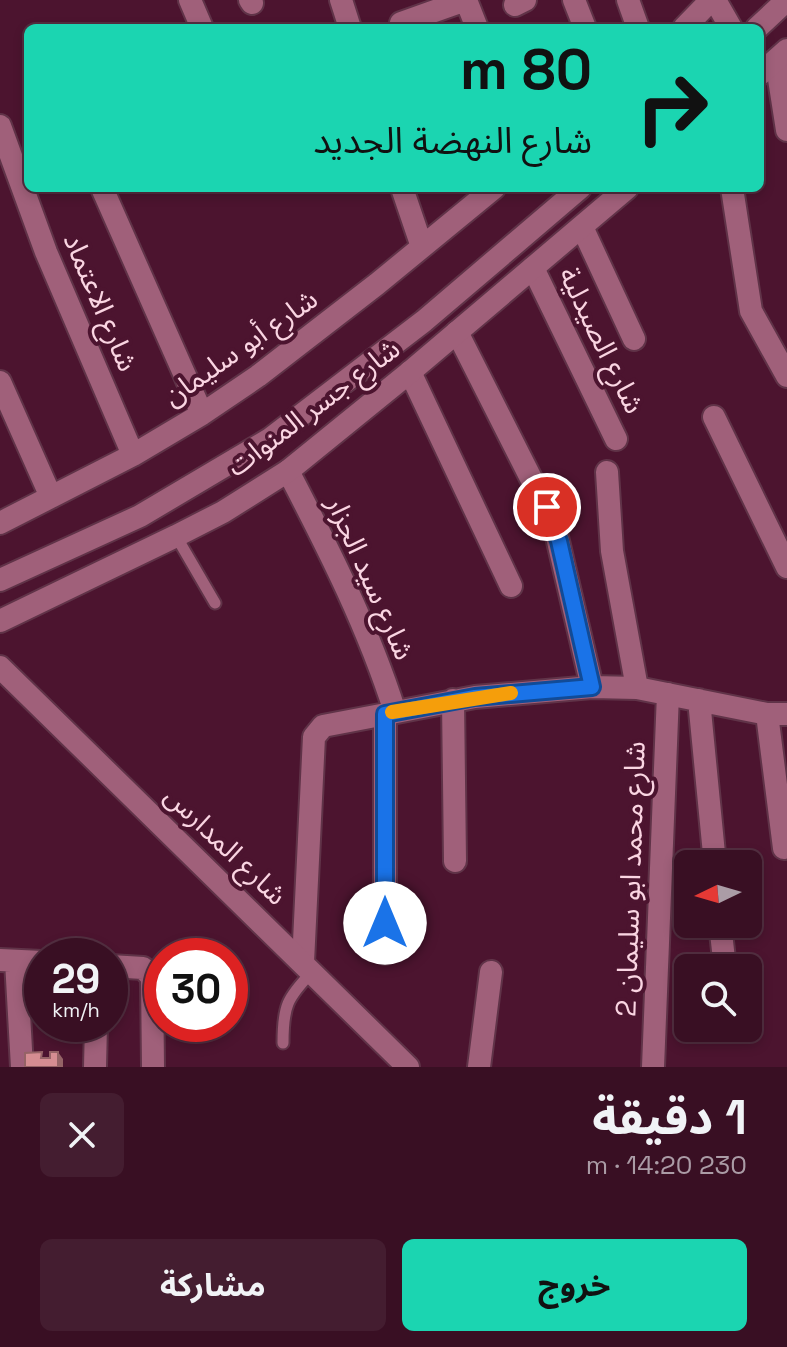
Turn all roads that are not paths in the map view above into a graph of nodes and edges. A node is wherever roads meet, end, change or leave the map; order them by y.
1 (190, 0) edge
2 (341, 0) edge
3 (466, 0) edge
4 (574, 0) edge
5 (628, 0) edge
6 (713, 0) edge
7 (787, 0) edge
8 (401, 23) dead end
9 (200, 24) edge
10 (349, 24) edge
11 (475, 24) edge
12 (583, 24) edge
13 (637, 24) edge
14 (688, 24) edge
15 (728, 24) edge
16 (761, 24) edge
17 (774, 61) edge
18 (0, 126) edge
19 (787, 130) edge
20 (24, 192) edge
21 (24, 192) edge
22 (104, 192) edge
23 (403, 192) edge
24 (489, 192) edge
25 (575, 192) edge
26 (622, 192) edge
27 (733, 192) edge
28 (582, 227) junction
29 (422, 247) junction
30 (533, 268) junction
31 (457, 332) junction
32 (634, 339) dead end
33 (410, 372) junction
34 (787, 376) edge
35 (0, 382) edge
36 (202, 414) junction
37 (714, 417) dead end
38 (616, 439) dead end
39 (133, 455) junction
40 (288, 471) junction
41 (607, 472) dead end
42 (51, 497) junction
43 (0, 523) edge
44 (176, 536) junction
45 (787, 567) edge
46 (0, 580) edge
47 (511, 586) dead end
48 (215, 603) dead end
49 (0, 621) edge
50 (0, 667) edge
51 (592, 687) junction
52 (637, 688) junction
53 (668, 694) junction
54 (453, 700) junction
55 (699, 700) junction
56 (390, 713) junction
57 (777, 714) edge
58 (784, 848) dead end
59 (714, 850) edge
60 (455, 861) dead end
61 (385, 953) dead end
62 (8, 960) edge
63 (128, 967) edge
64 (308, 967) junction
65 (491, 972) dead end
66 (96, 1042) edge
67 (283, 1043) dead end
68 (22, 1067) edge
69 (95, 1067) edge
70 (153, 1067) edge
71 (408, 1067) edge
72 (479, 1067) edge
73 (653, 1067) edge

1 - 9 street
2 - 10 street
3 - 8 street
3 - 11 street
4 - 12 street
5 - 13 street
6 - 14 street
6 - 15 street
7 - 16 street
17 - 19 street
18 - 21 street, شارع الاعتماد
20 - 39 street, شارع الاعتماد
22 - 36 street
23 - 29 street
24 - 29 street, شارع أبو سليمان
25 - 46 street, شارع جسر المنوات
26 - 28 street, شارع جسر المنوات
27 - 34 street
28 - 30 street, شارع جسر المنوات
28 - 32 street
29 - 36 street, شارع أبو سليمان
30 - 31 street, شارع جسر المنوات
30 - 38 street, شارع الصيدلية
31 - 33 street, شارع جسر المنوات
31 - 51 street
33 - 40 street, شارع جسر المنوات
33 - 47 street
35 - 42 street
36 - 39 street, شارع أبو سليمان
37 - 45 street
39 - 42 street, شارع أبو سليمان
40 - 44 street, شارع جسر المنوات
40 - 56 street, شارع سيد الجزار
41 - 52 street
42 - 43 street, شارع أبو سليمان
44 - 48 lane
44 - 49 street, شارع جسر المنوات
50 - 64 street, شارع المدارس
51 - 52 street
51 - 54 street
52 - 53 street
53 - 55 street
53 - 73 street, شارع محمد ابو سليمان 2
54 - 56 street
54 - 60 street
55 - 57 street
55 - 59 street
56 - 61 street, شارع سيد الجزار
56 - 64 street
57 - 58 street
62 - 68 street
63 - 70 street
64 - 67 lane
64 - 71 street, شارع المدارس
65 - 72 street
66 - 69 street

